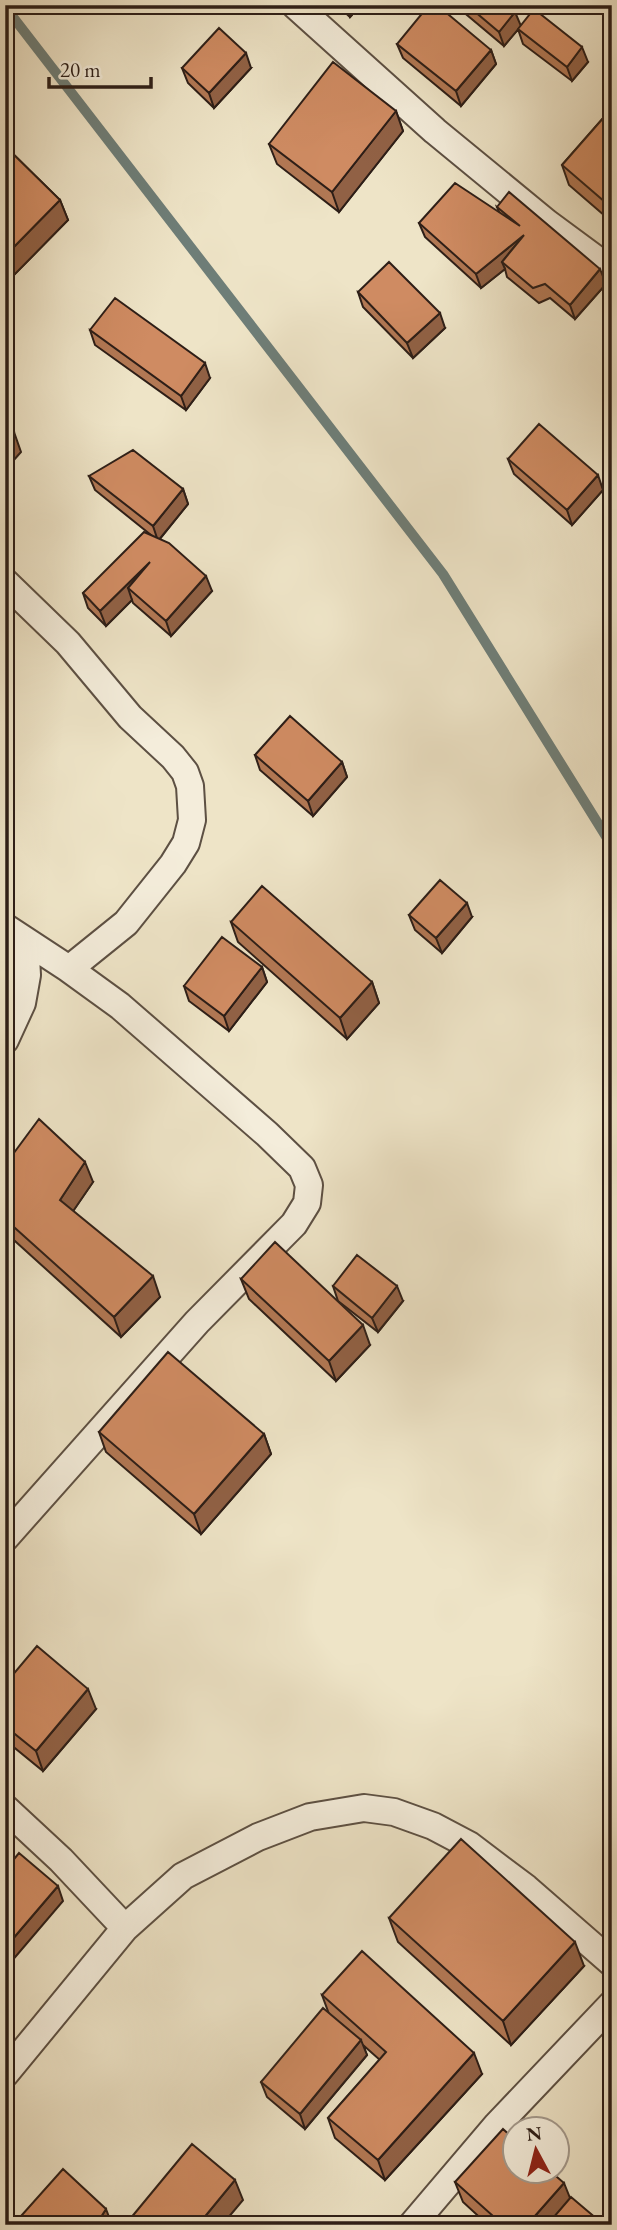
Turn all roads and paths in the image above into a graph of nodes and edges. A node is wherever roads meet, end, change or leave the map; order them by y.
1 (295, 5) edge
2 (612, 271) edge
3 (5, 582) edge
4 (15, 934) edge
5 (69, 969) junction
6 (5, 1040) edge
7 (5, 1538) edge
8 (5, 1808) edge
9 (125, 1928) junction
10 (612, 1963) edge
11 (612, 2004) edge
12 (5, 2074) edge
13 (412, 2225) edge

1 - 2 street
3 - 5 street
4 - 5 street
4 - 6 street
5 - 7 street
8 - 9 street
9 - 10 street
9 - 12 street
11 - 13 street

